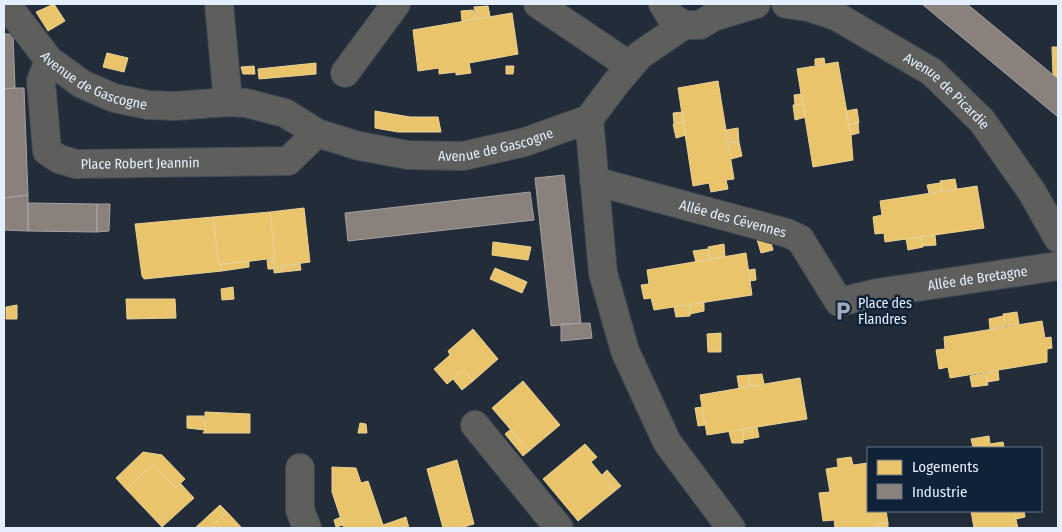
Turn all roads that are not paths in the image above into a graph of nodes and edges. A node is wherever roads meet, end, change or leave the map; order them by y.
1 (6, 4) edge
2 (219, 4) edge
3 (396, 4) edge
4 (538, 4) edge
5 (663, 4) edge
6 (756, 4) edge
7 (786, 4) edge
8 (717, 10) edge
9 (684, 25) junction
10 (49, 60) junction
11 (635, 61) junction
12 (345, 72) dead end
13 (228, 102) junction
14 (589, 119) junction
15 (318, 133) junction
16 (594, 181) junction
17 (1058, 238) edge
18 (1058, 266) edge
19 (838, 302) joint
20 (475, 425) dead end
21 (300, 468) dead end
22 (307, 528) edge
23 (559, 528) edge
24 (731, 528) edge

1 - 10 street, Avenue de Gascogne
2 - 13 street
3 - 12 street
4 - 11 street
5 - 9 street
5 - 11 street
6 - 8 street
7 - 17 street, Avenue de Picardie
8 - 9 street
9 - 11 street
10 - 13 street, Avenue de Gascogne
10 - 15 street, Place Robert Jeannin
11 - 14 street
13 - 15 street, Avenue de Gascogne
14 - 15 street, Avenue de Gascogne
14 - 16 street
16 - 19 street, Allée des Cévennes
16 - 24 street
18 - 19 street, Allée de Bretagne
20 - 23 street
21 - 22 street

